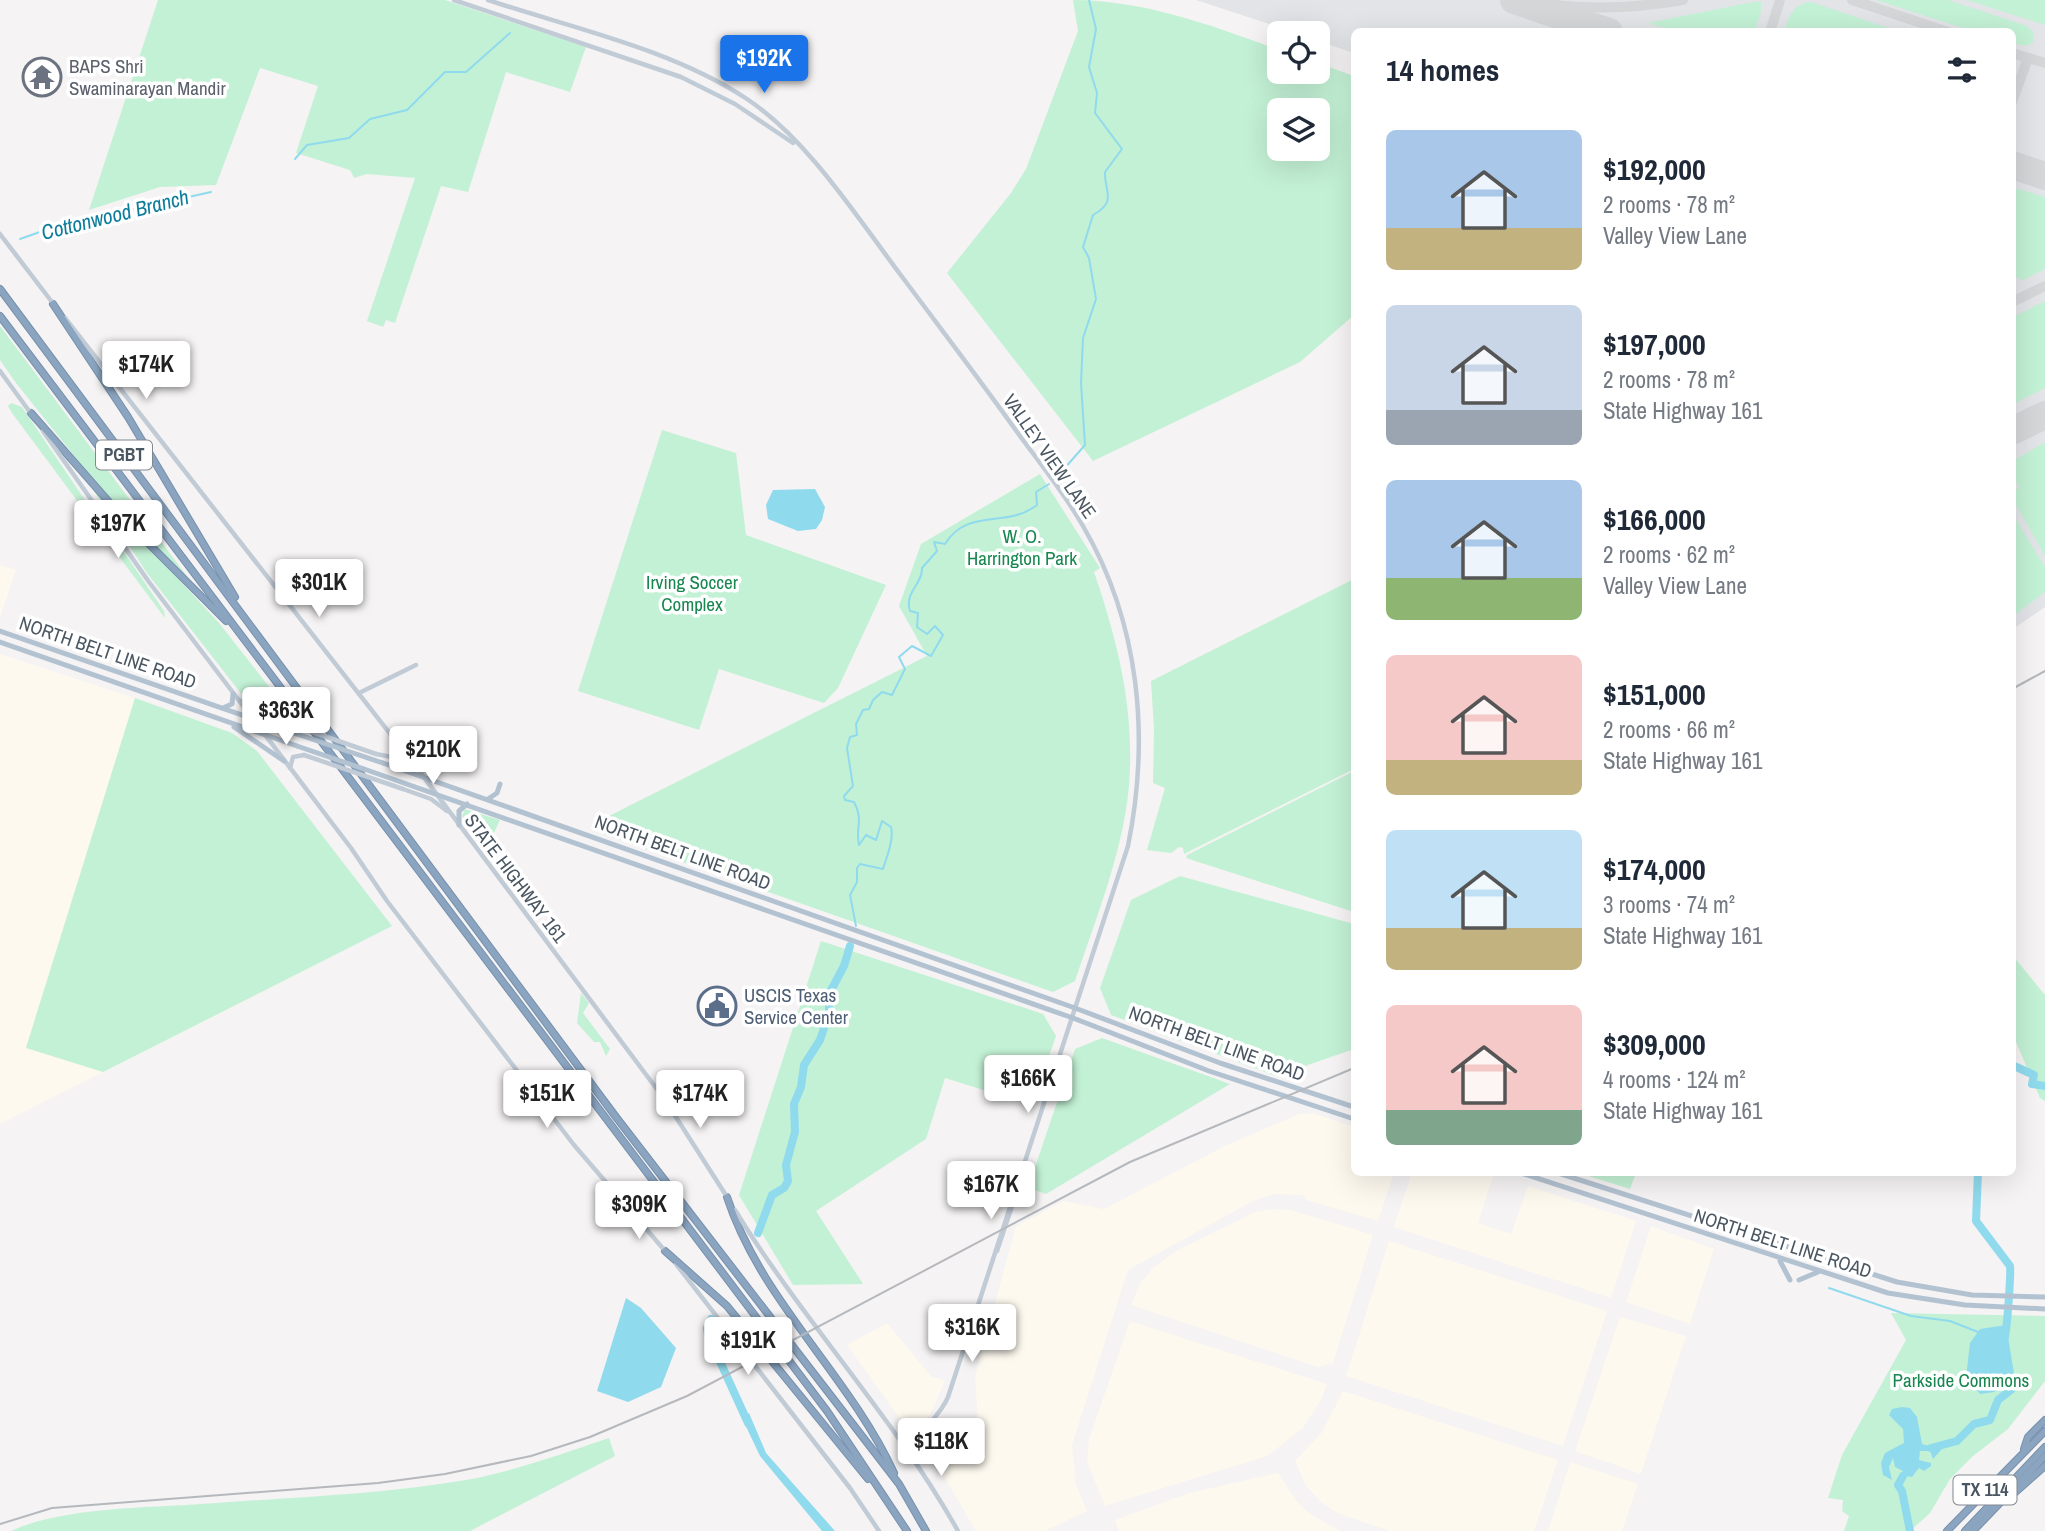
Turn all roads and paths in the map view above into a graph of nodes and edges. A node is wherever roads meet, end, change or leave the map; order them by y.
1 (454, 0) edge
2 (488, 0) edge
3 (800, 147) junction
4 (0, 234) edge
5 (0, 289) edge
6 (53, 304) junction
7 (0, 316) edge
8 (0, 371) edge
9 (31, 413) junction
10 (248, 620) junction
11 (0, 631) edge
12 (241, 635) junction
13 (0, 642) edge
14 (416, 664) dead end
15 (145, 681) junction
16 (141, 692) junction
17 (359, 693) junction
18 (234, 696) junction
19 (223, 708) junction
20 (251, 718) junction
21 (223, 720) junction
22 (263, 734) junction
23 (398, 743) junction
24 (285, 761) junction
25 (290, 768) junction
26 (424, 778) junction
27 (500, 784) dead end
28 (435, 793) junction
29 (484, 799) junction
30 (467, 804) junction
31 (450, 813) junction
32 (459, 825) junction
33 (1075, 1007) junction
34 (1073, 1018) junction
35 (1351, 1106) edge
36 (1351, 1118) edge
37 (1530, 1176) edge
38 (1567, 1176) edge
39 (727, 1197) junction
40 (665, 1251) junction
41 (1778, 1259) junction
42 (1819, 1272) junction
43 (1790, 1280) dead end
44 (1799, 1280) dead end
45 (2045, 1297) edge
46 (2045, 1309) edge
47 (2045, 1420) edge
48 (2045, 1430) edge
49 (919, 1437) junction
50 (898, 1438) junction
51 (2045, 1447) edge
52 (2024, 1449) junction
53 (910, 1455) junction
54 (2045, 1456) edge
55 (2045, 1466) edge
56 (899, 1484) junction
57 (887, 1500) junction
58 (1997, 1505) junction
59 (878, 1531) edge
60 (907, 1531) edge
61 (926, 1531) edge
62 (958, 1531) edge
63 (1947, 1531) edge
64 (1965, 1531) edge
65 (1973, 1531) edge

1 - 3 main road, VALLEY VIEW LANE
2 - 3 main road, VALLEY VIEW LANE
3 - 33 main road, VALLEY VIEW LANE
4 - 6 main road, STATE HIGHWAY 161
5 - 10 highway, PGBT
6 - 10 highway
6 - 17 main road, STATE HIGHWAY 161
7 - 12 highway, PGBT
8 - 9 main road
9 - 12 highway
9 - 18 main road
10 - 56 highway, PGBT
11 - 15 main road, NORTH BELT LINE ROAD
12 - 57 highway, PGBT
13 - 16 main road, NORTH BELT LINE ROAD
14 - 17 main road
15 - 16 main road
15 - 19 main road, NORTH BELT LINE ROAD
16 - 21 main road, NORTH BELT LINE ROAD
17 - 23 main road, STATE HIGHWAY 161
18 - 19 main road
18 - 20 main road
18 - 23 main road, bridge
19 - 20 main road, NORTH BELT LINE ROAD
20 - 22 main road
20 - 26 main road, NORTH BELT LINE ROAD, bridge
21 - 22 main road, NORTH BELT LINE ROAD
21 - 24 main road
22 - 24 main road
22 - 28 main road, NORTH BELT LINE ROAD, bridge
23 - 26 main road, STATE HIGHWAY 161
24 - 25 main road
25 - 31 main road, bridge
25 - 40 main road
26 - 28 main road, STATE HIGHWAY 161
26 - 29 main road, NORTH BELT LINE ROAD
27 - 29 main road
28 - 30 main road, NORTH BELT LINE ROAD
28 - 31 main road, STATE HIGHWAY 161
29 - 33 main road, NORTH BELT LINE ROAD
30 - 32 main road
30 - 34 main road, NORTH BELT LINE ROAD
31 - 32 main road, STATE HIGHWAY 161
32 - 39 main road, STATE HIGHWAY 161
33 - 34 main road, VALLEY VIEW LANE
33 - 35 main road, NORTH BELT LINE ROAD
34 - 36 main road, NORTH BELT LINE ROAD
34 - 49 main road, VALLEY VIEW LANE
37 - 41 main road, NORTH BELT LINE ROAD
38 - 45 main road, NORTH BELT LINE ROAD
39 - 50 main road, STATE HIGHWAY 161
39 - 56 highway
40 - 57 highway
40 - 59 main road
41 - 42 main road, NORTH BELT LINE ROAD
41 - 43 main road
42 - 44 main road
42 - 46 main road, NORTH BELT LINE ROAD
47 - 52 highway
48 - 52 highway, TX 114
49 - 50 main road
49 - 53 main road, VALLEY VIEW LANE
50 - 53 main road, STATE HIGHWAY 161
51 - 64 highway
52 - 63 highway, TX 114
53 - 62 main road
54 - 58 highway, TX 114
55 - 58 highway
56 - 61 highway, PGBT
57 - 60 highway, PGBT
58 - 65 highway, TX 114

